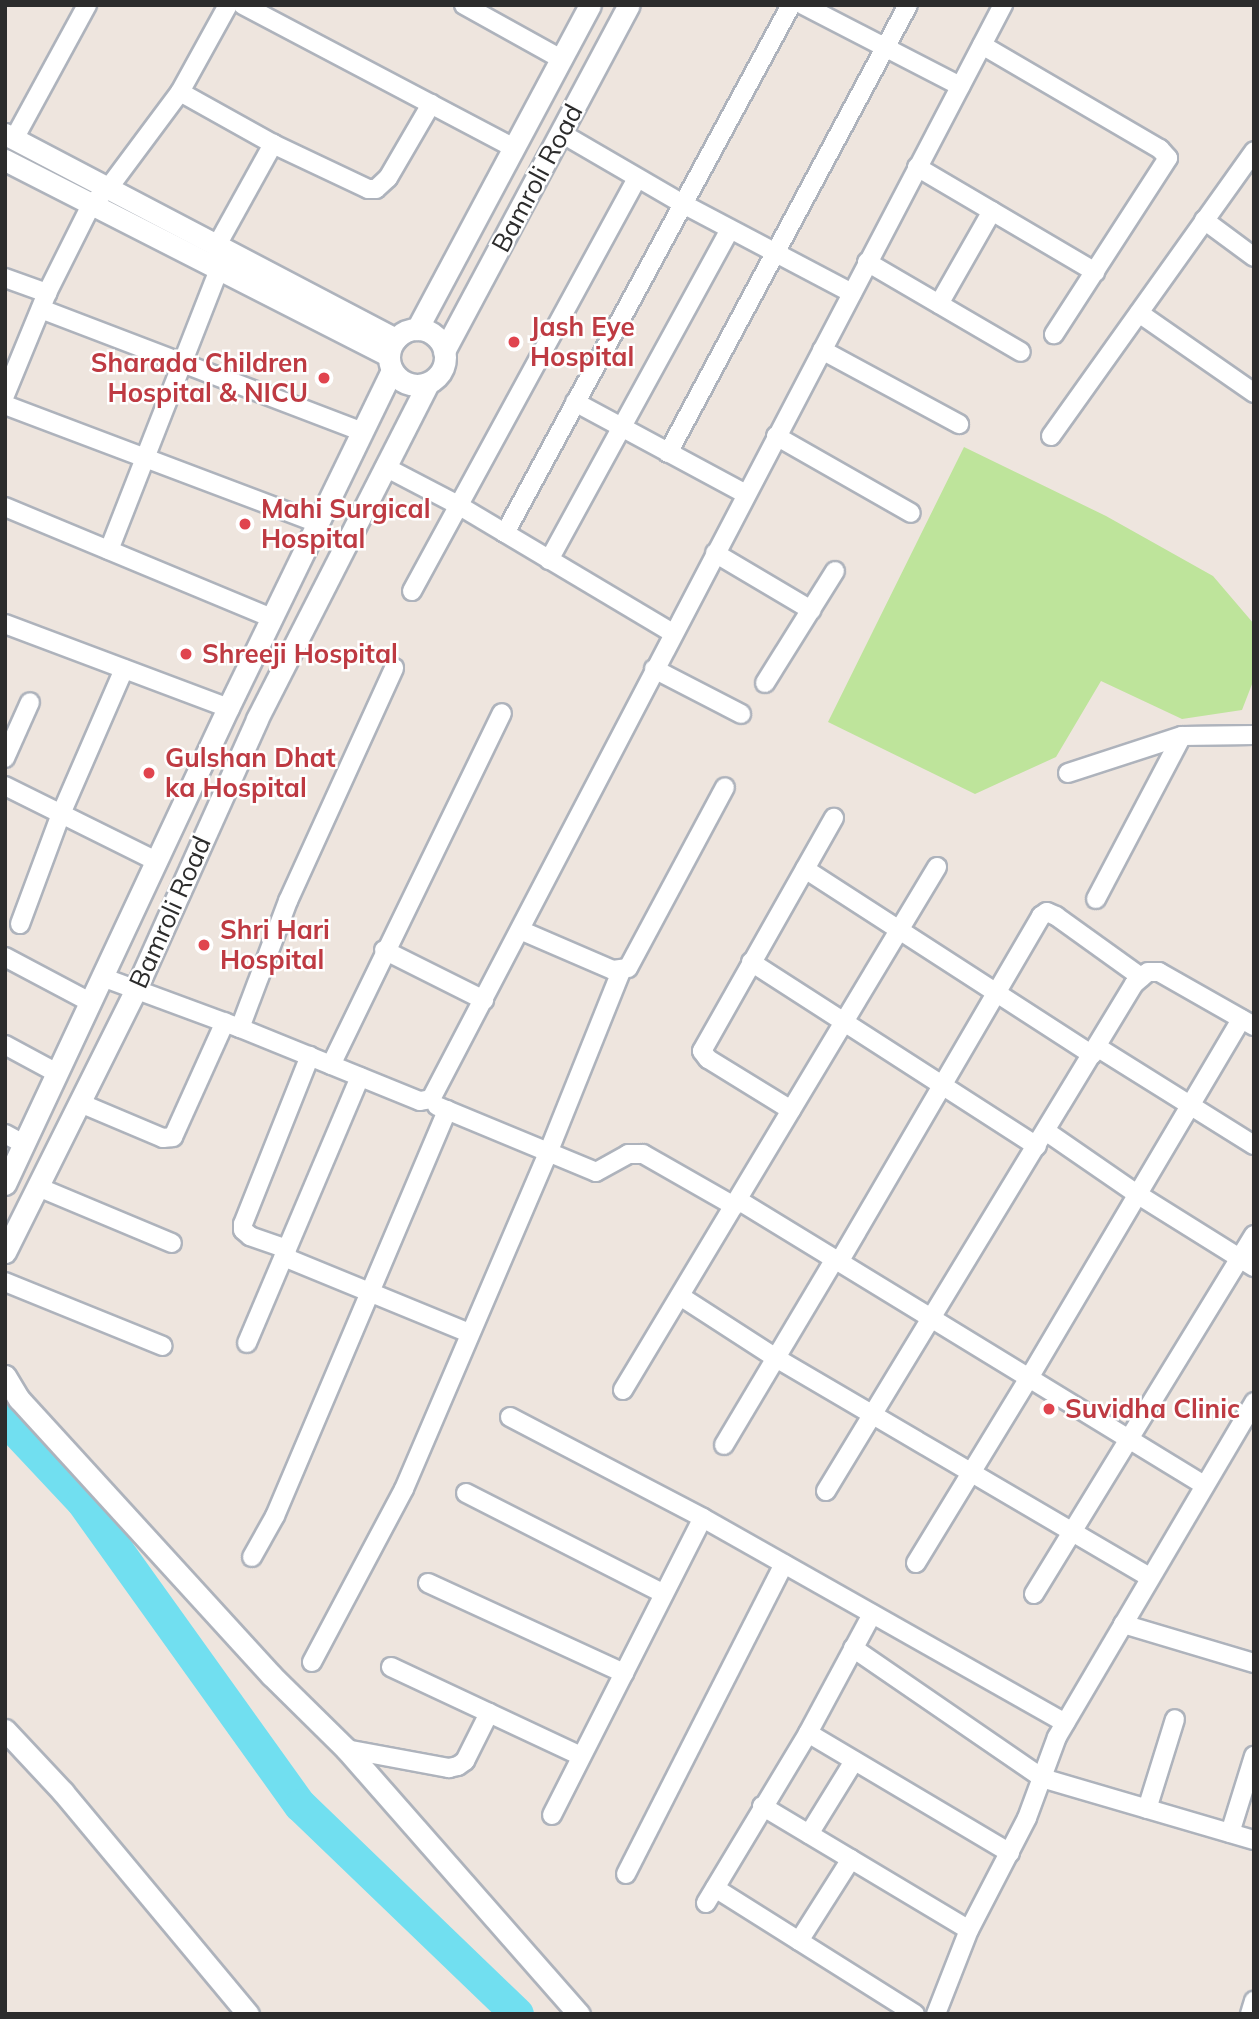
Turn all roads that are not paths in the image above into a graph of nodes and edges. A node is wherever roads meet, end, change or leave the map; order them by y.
1 (87, 5) edge
2 (228, 5) edge
3 (243, 5) edge
4 (464, 5) edge
5 (590, 5) edge
6 (629, 5) edge
7 (791, 5) edge
8 (803, 5) edge
9 (908, 5) edge
10 (1003, 5) edge
11 (982, 45) junction
12 (886, 47) junction
13 (561, 59) junction
14 (960, 86) junction
15 (180, 92) junction
16 (431, 104) junction
17 (561, 133) junction
18 (10, 136) edge
19 (273, 144) junction
20 (514, 148) junction
21 (1254, 150) edge
22 (5, 160) edge
23 (917, 167) junction
24 (637, 178) junction
25 (110, 186) junction
26 (683, 204) junction
27 (91, 205) junction
28 (992, 211) junction
29 (1204, 220) junction
30 (730, 230) junction
31 (216, 247) junction
32 (775, 254) junction
33 (1254, 257) edge
34 (867, 262) junction
35 (219, 269) junction
36 (1095, 272) junction
37 (5, 278) edge
38 (852, 293) junction
39 (44, 301) junction
40 (939, 304) junction
41 (1139, 313) junction
42 (417, 329) junction
43 (1054, 334) dead end
44 (822, 350) junction
45 (444, 351) junction
46 (1021, 352) dead end
47 (392, 356) junction
48 (183, 364) junction
49 (428, 383) junction
50 (1254, 393) edge
51 (5, 395) edge
52 (575, 402) junction
53 (5, 405) edge
54 (959, 424) dead end
55 (622, 428) junction
56 (363, 432) junction
57 (776, 436) junction
58 (1051, 436) dead end
59 (668, 453) junction
60 (146, 458) junction
61 (385, 467) junction
62 (746, 494) junction
63 (458, 505) junction
64 (5, 507) edge
65 (911, 513) dead end
66 (318, 523) junction
67 (505, 533) junction
68 (109, 550) junction
69 (715, 553) junction
70 (550, 560) junction
71 (835, 571) dead end
72 (412, 591) dead end
73 (811, 610) junction
74 (272, 618) junction
75 (5, 624) edge
76 (673, 632) junction
77 (394, 668) dead end
78 (124, 669) junction
79 (654, 669) junction
80 (765, 683) dead end
81 (30, 702) dead end
82 (228, 708) junction
83 (502, 713) dead end
84 (741, 714) dead end
85 (1254, 735) edge
86 (1182, 736) junction
87 (5, 758) edge
88 (1068, 773) dead end
89 (5, 786) edge
90 (725, 787) dead end
91 (61, 814) junction
92 (834, 818) dead end
93 (156, 861) junction
94 (937, 867) dead end
95 (805, 869) junction
96 (1096, 899) dead end
97 (20, 924) dead end
98 (520, 930) junction
99 (899, 930) junction
100 (384, 950) junction
101 (5, 957) edge
102 (751, 962) junction
103 (621, 971) junction
104 (102, 977) junction
105 (1141, 977) junction
106 (135, 991) junction
107 (996, 993) junction
108 (484, 1000) junction
109 (90, 1002) junction
110 (1247, 1023) edge
111 (843, 1024) junction
112 (232, 1025) junction
113 (5, 1045) edge
114 (1094, 1051) junction
115 (310, 1056) junction
116 (331, 1065) junction
117 (57, 1073) junction
118 (360, 1077) junction
119 (942, 1087) junction
120 (426, 1101) junction
121 (80, 1103) junction
122 (1189, 1106) junction
123 (447, 1110) junction
124 (791, 1110) junction
125 (15, 1139) edge
126 (1042, 1139) junction
127 (1254, 1145) edge
128 (548, 1153) junction
129 (5, 1184) edge
130 (38, 1187) junction
131 (1138, 1194) junction
132 (736, 1203) junction
133 (1254, 1235) edge
134 (172, 1243) dead end
135 (5, 1252) edge
136 (286, 1253) junction
137 (837, 1261) junction
138 (1247, 1262) edge
139 (5, 1282) edge
140 (369, 1293) junction
141 (680, 1296) junction
142 (933, 1319) junction
143 (469, 1332) junction
144 (247, 1343) dead end
145 (163, 1346) dead end
146 (776, 1357) junction
147 (5, 1376) edge
148 (1029, 1378) junction
149 (623, 1390) dead end
150 (1254, 1402) edge
151 (873, 1415) junction
152 (510, 1417) dead end
153 (1128, 1438) junction
154 (724, 1445) dead end
155 (972, 1472) junction
156 (1203, 1485) junction
157 (827, 1490) dead end
158 (466, 1493) dead end
159 (703, 1518) junction
160 (1073, 1530) junction
161 (252, 1557) dead end
162 (916, 1563) dead end
163 (784, 1564) junction
164 (1150, 1577) junction
165 (428, 1583) dead end
166 (664, 1594) junction
167 (1034, 1594) dead end
168 (872, 1614) junction
169 (1123, 1624) junction
170 (853, 1648) junction
171 (312, 1662) dead end
172 (1254, 1663) edge
173 (391, 1667) dead end
174 (624, 1673) junction
175 (489, 1713) junction
176 (1175, 1719) dead end
177 (1065, 1723) junction
178 (5, 1730) edge
179 (808, 1734) junction
180 (346, 1749) junction
181 (581, 1756) junction
182 (1254, 1756) edge
183 (854, 1761) junction
184 (1041, 1778) junction
185 (762, 1806) junction
186 (1147, 1809) junction
187 (552, 1815) dead end
188 (1230, 1833) junction
189 (809, 1834) junction
190 (1254, 1840) edge
191 (1010, 1853) junction
192 (850, 1859) junction
193 (626, 1874) dead end
194 (969, 1930) junction
195 (799, 1941) junction
196 (1254, 2001) edge
197 (248, 2014) edge
198 (579, 2014) edge
199 (915, 2014) edge
200 (936, 2014) edge
201 (1250, 2014) edge

1 - 18 street
2 - 15 street
3 - 16 street
4 - 13 street
5 - 13 street
6 - 17 street, Bamroli Road
7 - 26 street
8 - 12 street
9 - 12 street
10 - 11 street
11 - 14 street
11 - 36 street
12 - 14 street
12 - 32 street
13 - 20 street
14 - 23 street
15 - 19 street
15 - 25 street
16 - 19 street
16 - 20 street
17 - 24 street
17 - 45 street, Bamroli Road
18 - 25 street
19 - 31 street
20 - 42 street
21 - 29 street
22 - 27 street
23 - 28 street
23 - 34 street
24 - 26 street
24 - 63 street
25 - 27 street
25 - 31 street
26 - 30 street
26 - 52 street
27 - 35 street
27 - 39 street
28 - 36 street
28 - 40 street
29 - 33 street
29 - 41 street
30 - 32 street
30 - 55 street
31 - 47 street
32 - 38 street
32 - 59 street
34 - 38 street
34 - 40 street
35 - 47 street
35 - 48 street
36 - 43 street
37 - 39 street
38 - 44 street
39 - 48 street
39 - 51 street
40 - 46 street
41 - 50 street
41 - 58 street
42 - 45 street
42 - 47 street
44 - 54 street
44 - 57 street
45 - 49 street
47 - 49 street
47 - 56 street, Bamroli Road
48 - 56 street
48 - 60 street
49 - 61 street, Bamroli Road
52 - 55 street
52 - 67 street
53 - 60 street
55 - 59 street
55 - 70 street
56 - 66 street, Bamroli Road
57 - 62 street
57 - 65 street
59 - 62 street
60 - 66 street
60 - 68 street
61 - 63 street
61 - 106 street, Bamroli Road
62 - 69 street
63 - 67 street
63 - 72 street
64 - 68 street
66 - 74 street, Bamroli Road
67 - 70 street
68 - 74 street
69 - 73 street
69 - 76 street
70 - 76 street
71 - 73 street
73 - 80 street
74 - 82 street, Bamroli Road
75 - 78 street
76 - 79 street
77 - 112 street
78 - 82 street
78 - 91 street
79 - 84 street
79 - 98 street
81 - 87 street
82 - 93 street, Bamroli Road
83 - 100 street
85 - 86 street
86 - 88 street
86 - 96 street
89 - 91 street
90 - 103 street
91 - 93 street
91 - 97 street
92 - 95 street
93 - 104 street, Bamroli Road
94 - 99 street
95 - 99 street
95 - 102 street
98 - 103 street
98 - 108 street
99 - 107 street
99 - 111 street
100 - 108 street
100 - 116 street
101 - 109 street
102 - 111 street
102 - 124 street
103 - 128 street
104 - 106 street
104 - 109 street, Bamroli Road
105 - 107 street
105 - 110 street
105 - 114 street
106 - 112 street
106 - 121 street, Bamroli Road
107 - 114 street
107 - 119 street
108 - 120 street
109 - 117 street, Bamroli Road
110 - 122 street
111 - 119 street
111 - 124 street
112 - 115 street
112 - 121 street
113 - 117 street
114 - 122 street
114 - 126 street
115 - 116 street
115 - 136 street
116 - 118 street
117 - 125 street, Bamroli Road
118 - 120 street
118 - 136 street
119 - 126 street
119 - 137 street
120 - 123 street
121 - 130 street, Bamroli Road
122 - 127 street
122 - 131 street
123 - 128 street
123 - 140 street
124 - 132 street
125 - 129 street, Bamroli Road
126 - 131 street
126 - 142 street
128 - 132 street
128 - 143 street
130 - 134 street
130 - 135 street, Bamroli Road
131 - 138 street
131 - 148 street
132 - 137 street
132 - 141 street
133 - 138 street
136 - 140 street
136 - 144 street
137 - 142 street
137 - 146 street
138 - 153 street
139 - 145 street
140 - 143 street
140 - 161 street
141 - 146 street
141 - 149 street
142 - 148 street
142 - 151 street
143 - 171 street
146 - 151 street
146 - 154 street
147 - 180 street
148 - 153 street
148 - 155 street
150 - 156 street
151 - 155 street
151 - 157 street
152 - 159 street
153 - 156 street
153 - 160 street
155 - 160 street
155 - 162 street
156 - 164 street
158 - 166 street
159 - 163 street
159 - 166 street
160 - 164 street
160 - 167 street
163 - 168 street
163 - 193 street
164 - 169 street
165 - 174 street
166 - 174 street
168 - 170 street
168 - 177 street
169 - 172 street
169 - 177 street
170 - 179 street
170 - 184 street
173 - 175 street
174 - 181 street
175 - 180 street
175 - 181 street
176 - 186 street
177 - 184 street
178 - 197 street
179 - 183 street
179 - 185 street
180 - 198 street
181 - 187 street
182 - 188 street
183 - 189 street
183 - 191 street
184 - 186 street
184 - 191 street
185 - 189 street
185 - 195 street
186 - 188 street
188 - 190 street
189 - 192 street
191 - 194 street
192 - 194 street
192 - 195 street
194 - 200 street
195 - 199 street
196 - 201 street

